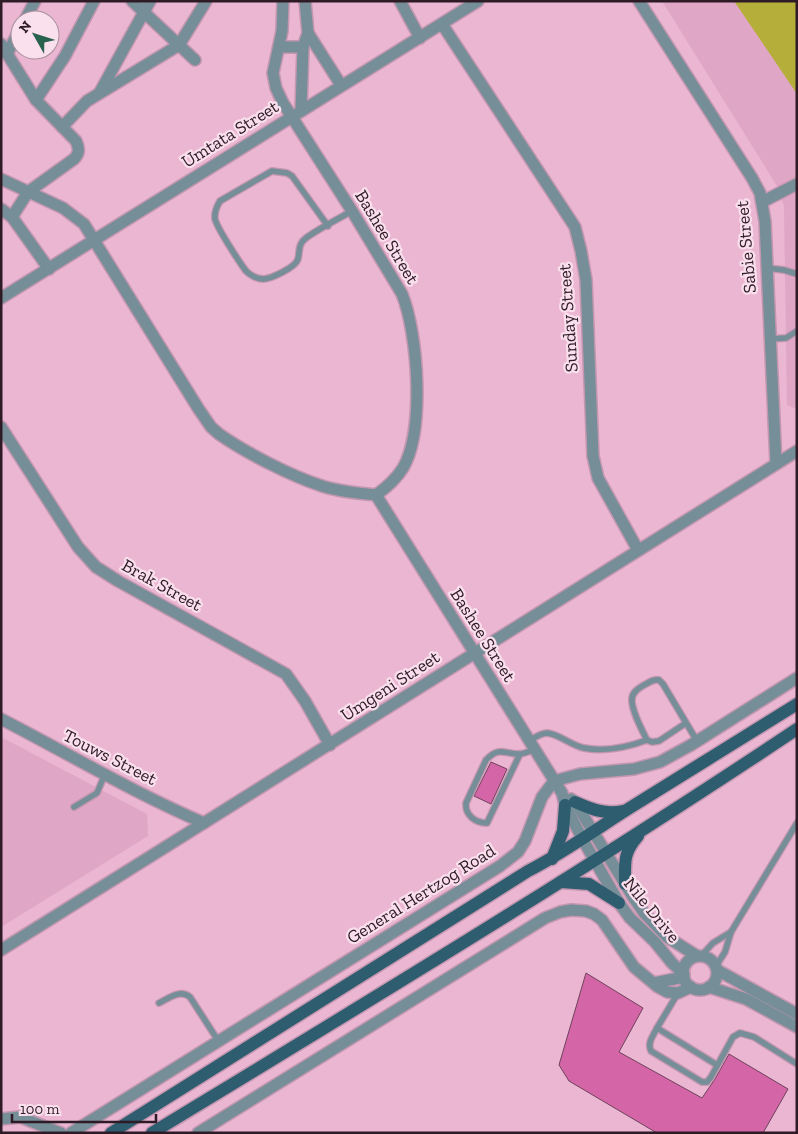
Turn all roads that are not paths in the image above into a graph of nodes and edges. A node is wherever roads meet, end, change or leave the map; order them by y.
1 (94, 1) edge
2 (132, 1) edge
3 (150, 1) edge
4 (206, 1) edge
5 (283, 1) edge
6 (305, 1) edge
7 (400, 1) edge
8 (478, 1) edge
9 (639, 1) edge
10 (144, 12) junction
11 (442, 24) junction
12 (308, 33) junction
13 (420, 38) junction
14 (179, 44) junction
15 (279, 46) junction
16 (303, 47) junction
17 (4, 49) edge
18 (195, 60) dead end
19 (341, 85) junction
20 (99, 93) junction
21 (36, 100) junction
22 (296, 114) junction
23 (62, 127) junction
24 (1, 179) edge
25 (797, 184) edge
26 (28, 192) junction
27 (762, 202) junction
28 (1, 210) edge
29 (352, 211) junction
30 (12, 217) junction
31 (328, 226) junction
32 (96, 240) junction
33 (767, 268) junction
34 (49, 269) junction
35 (797, 274) edge
36 (1, 298) edge
37 (797, 330) edge
38 (770, 339) junction
39 (1, 427) edge
40 (797, 451) edge
41 (776, 464) junction
42 (376, 495) junction
43 (638, 550) junction
44 (474, 653) junction
45 (797, 678) edge
46 (797, 704) edge
47 (1, 719) edge
48 (686, 723) junction
49 (797, 729) edge
50 (647, 740) junction
51 (697, 741) junction
52 (330, 745) junction
53 (532, 745) junction
54 (520, 754) junction
55 (105, 774) junction
56 (554, 781) junction
57 (570, 804) junction
58 (74, 807) dead end
59 (626, 810) junction
60 (204, 822) junction
61 (797, 824) edge
62 (644, 828) junction
63 (594, 832) junction
64 (582, 840) junction
65 (606, 852) junction
66 (552, 859) junction
67 (595, 859) junction
68 (561, 882) junction
69 (625, 884) junction
70 (619, 903) junction
71 (731, 932) junction
72 (1, 950) edge
73 (699, 956) junction
74 (716, 968) junction
75 (684, 975) junction
76 (654, 983) junction
77 (691, 987) junction
78 (709, 987) junction
79 (678, 993) junction
80 (159, 1003) dead end
81 (797, 1014) edge
82 (797, 1027) edge
83 (657, 1028) junction
84 (218, 1042) junction
85 (797, 1064) edge
86 (717, 1065) junction
87 (1, 1119) edge
88 (61, 1133) edge
89 (71, 1133) edge
90 (111, 1133) edge
91 (152, 1133) edge
92 (198, 1133) edge

1 - 21 street
2 - 10 street
3 - 10 street
4 - 14 street
5 - 15 street, Bashee Street
6 - 12 street
7 - 13 street
8 - 11 street, Umtata Street
9 - 27 street, Sabie Street
10 - 14 street
10 - 20 street
11 - 13 street, Umtata Street
11 - 43 street, Sunday Street
12 - 16 street
12 - 19 street
13 - 19 street, Umtata Street
14 - 18 street
14 - 20 street
15 - 16 street
15 - 22 street, Bashee Street
16 - 22 street
17 - 21 street
19 - 22 street, Umtata Street
20 - 23 street
21 - 23 street
22 - 29 street, Bashee Street
22 - 32 street, Umtata Street
23 - 26 street
24 - 26 street
25 - 27 street
26 - 30 street
26 - 32 street
27 - 33 street, Sabie Street
28 - 30 street
29 - 31 lane
29 - 42 street, Bashee Street
30 - 34 street
31 - 31 lane
32 - 34 street, Umtata Street
32 - 42 street
33 - 35 lane
33 - 38 street, Sabie Street
34 - 36 street, Umtata Street
37 - 38 lane
38 - 41 street, Sabie Street
39 - 52 street, Brak Street
40 - 41 street, Umgeni Street
41 - 43 street, Umgeni Street
42 - 44 street, Bashee Street
43 - 44 street, Umgeni Street
44 - 52 street, Umgeni Street
44 - 53 street, Bashee Street
45 - 51 street
46 - 59 main road, General Hertzog Road
47 - 55 street, Touws Street
48 - 50 lane
48 - 50 lane
48 - 51 lane
49 - 62 main road
50 - 53 lane
51 - 56 street
52 - 60 street, Umgeni Street
53 - 54 lane
53 - 56 street, Bashee Street
54 - 54 lane
55 - 58 lane
55 - 60 street, Touws Street
56 - 57 street, Bashee Street
56 - 84 street, General Hertzog Road
57 - 59 main road
57 - 63 street, Bashee Street
57 - 64 street, Bashee Street
57 - 66 main road
59 - 63 main road, General Hertzog Road
60 - 72 street, Umgeni Street
61 - 71 lane
62 - 65 main road
62 - 69 main road
63 - 64 main road, General Hertzog Road
63 - 65 street, Nile Drive
64 - 66 main road, General Hertzog Road
64 - 67 street, Nile Drive
65 - 67 main road
65 - 69 street, Nile Drive
66 - 90 main road, General Hertzog Road
67 - 68 main road
67 - 70 street, Nile Drive
68 - 70 main road
68 - 91 main road
69 - 73 street, Nile Drive
70 - 75 street, Nile Drive
71 - 73 lane
71 - 74 lane
73 - 74 street, Nile Drive
73 - 75 street, Nile Drive
74 - 78 street
74 - 81 street, Nile Drive
75 - 76 street
75 - 77 street, Nile Drive
76 - 79 street
76 - 92 street
77 - 78 street
77 - 79 street
78 - 82 street
79 - 83 lane
80 - 84 lane
83 - 86 lane
83 - 86 lane
84 - 89 street, General Hertzog Road
85 - 86 lane
87 - 88 street

